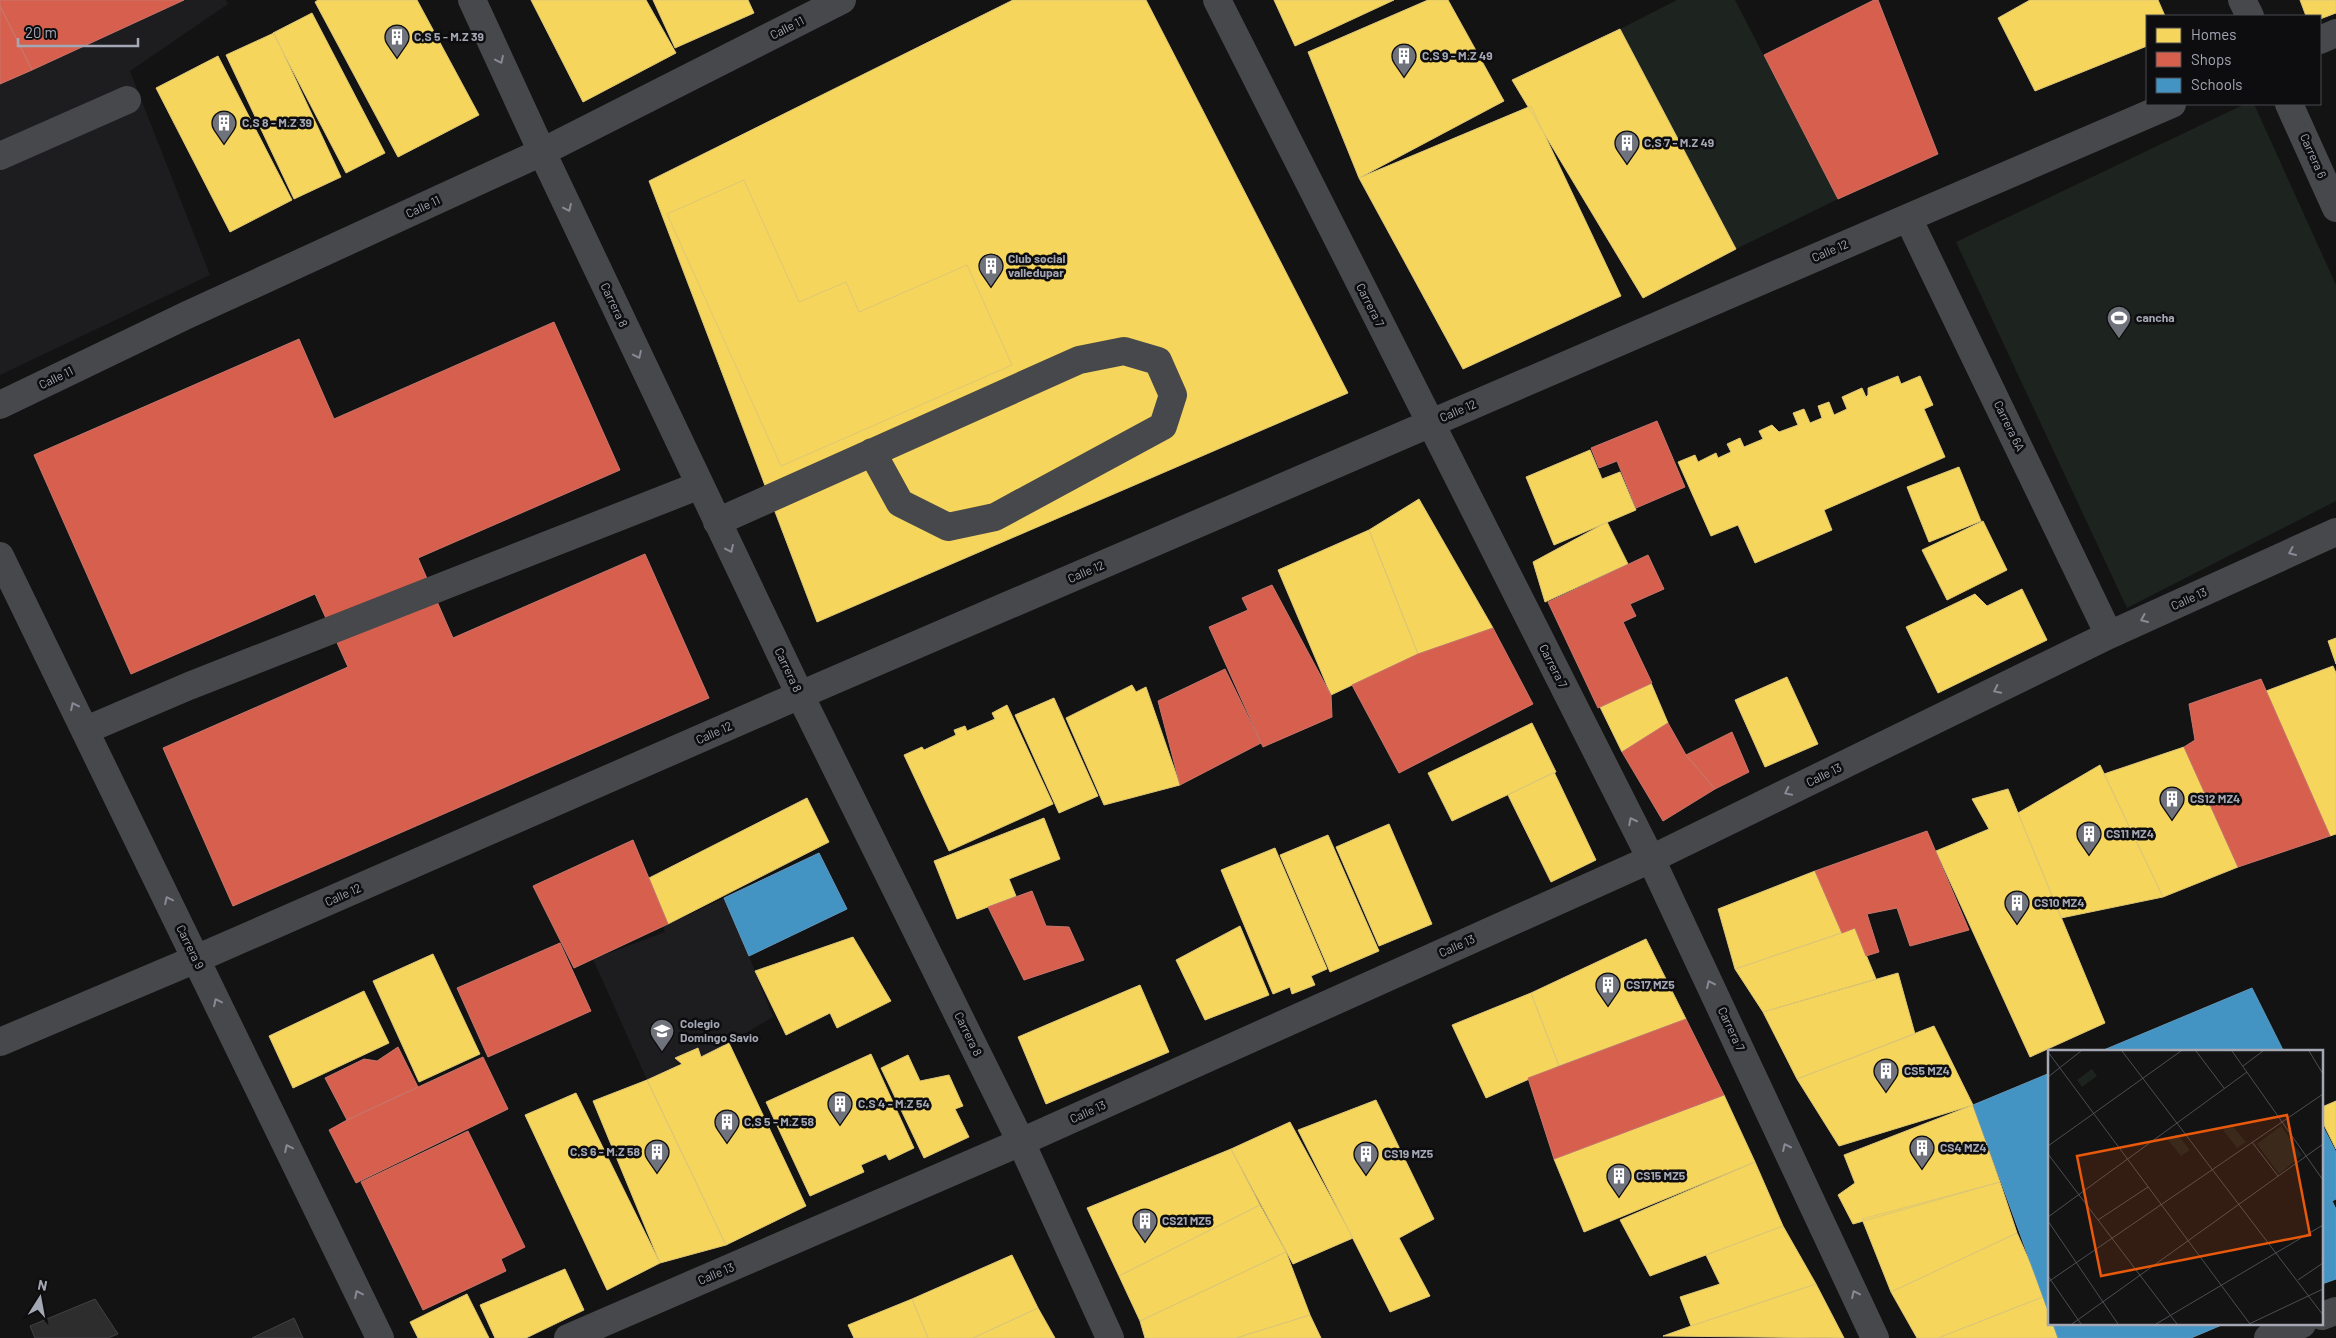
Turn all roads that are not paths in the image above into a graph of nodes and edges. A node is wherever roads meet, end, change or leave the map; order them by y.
1 (472, 0) edge
2 (842, 0) edge
3 (1217, 0) edge
4 (2242, 0) edge
5 (2250, 15) edge
6 (2336, 33) edge
7 (2321, 40) edge
8 (127, 100) dead end
9 (2170, 105) edge
10 (2289, 105) edge
11 (542, 152) junction
12 (0, 156) edge
13 (2336, 208) edge
14 (1908, 218) junction
15 (0, 405) edge
16 (1430, 424) junction
17 (872, 452) junction
18 (700, 485) junction
19 (717, 522) junction
20 (2336, 532) edge
21 (0, 556) edge
22 (2109, 635) junction
23 (800, 695) junction
24 (86, 730) junction
25 (1651, 859) junction
26 (196, 959) junction
27 (0, 1042) edge
28 (1022, 1142) junction
29 (2336, 1311) edge
30 (2324, 1315) edge
31 (2297, 1326) edge
32 (380, 1338) edge
33 (568, 1338) edge
34 (1110, 1338) edge
35 (1875, 1338) edge
36 (2268, 1338) edge

1 -> 11 street, Carrera 8
2 - 11 street, Calle 11
3 - 16 street, Carrera 7
4 - 5 street
6 - 7 street
8 - 12 street
9 - 14 street, Calle 12
10 - 13 street, Carrera 6
11 - 15 street, Calle 11
11 -> 18 street, Carrera 8
14 - 16 street, Calle 12
14 - 22 street, Carrera 6A
16 - 23 street, Calle 12
25 -> 16 street, Carrera 7
17 - 17 street
17 - 19 street
18 - 19 street, Carrera 8
18 - 24 street
19 -> 23 street, Carrera 8
20 -> 22 street, Calle 13
24 -> 21 street, Carrera 9
22 -> 25 street, Calle 13
23 - 26 street, Calle 12
23 - 28 street, Carrera 8
26 -> 24 street, Carrera 9
25 - 28 street, Calle 13
35 -> 25 street, Carrera 7
26 - 27 street, Calle 12
32 -> 26 street, Carrera 9
28 - 33 street, Calle 13
28 - 34 street, Carrera 8
29 - 30 street
31 - 36 street

